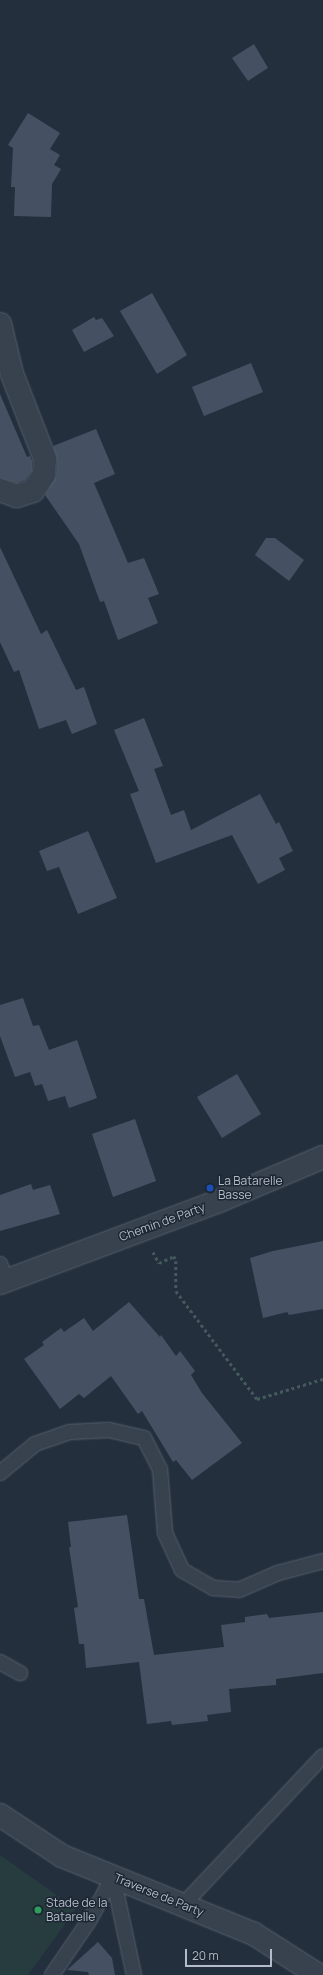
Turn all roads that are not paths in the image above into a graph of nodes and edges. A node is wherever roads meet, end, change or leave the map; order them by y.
1 (0, 324) edge
2 (0, 490) edge
3 (323, 1157) edge
4 (2, 1276) edge
5 (0, 1472) edge
6 (323, 1561) edge
7 (0, 1662) edge
8 (20, 1673) dead end
9 (323, 1756) edge
10 (0, 1815) edge
11 (113, 1877) junction
12 (183, 1905) junction
13 (52, 1975) edge
14 (134, 1975) edge
15 (318, 1975) edge

1 - 2 street
3 - 4 street, Chemin de Party
5 - 6 lane
7 - 8 lane
9 - 12 lane
10 - 11 street, Traverse de Party
11 - 12 street, Traverse de Party
11 - 13 lane
11 - 14 lane
12 - 15 street, Traverse de Party

